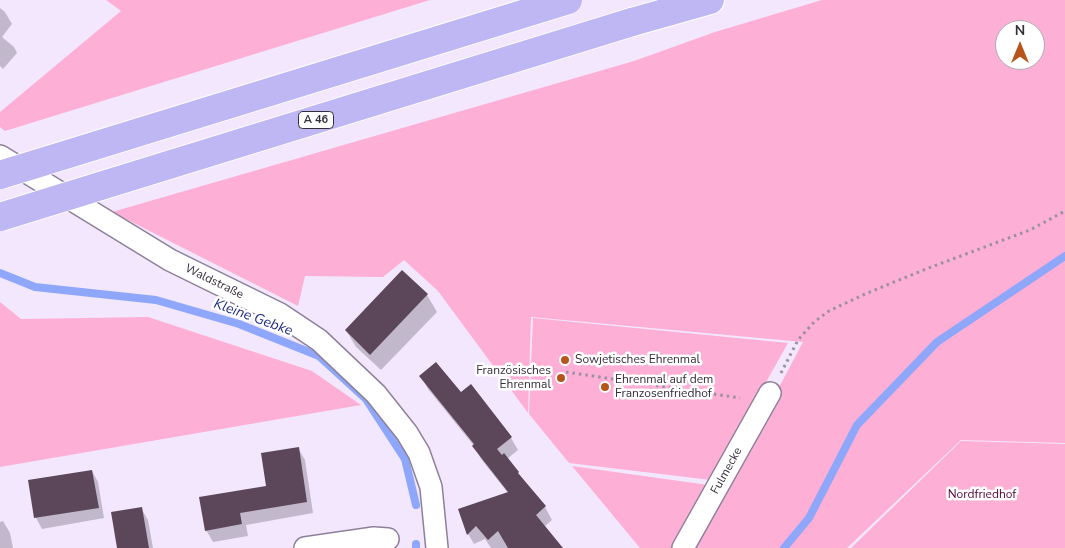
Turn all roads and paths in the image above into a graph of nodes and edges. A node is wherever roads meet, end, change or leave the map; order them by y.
1 (568, 0) edge
2 (710, 0) edge
3 (0, 156) edge
4 (0, 175) edge
5 (1065, 212) edge
6 (0, 217) edge
7 (566, 372) dead end
8 (768, 397) junction
9 (388, 539) dead end
10 (305, 548) edge
11 (437, 548) edge
12 (683, 548) edge

1 - 4 highway, bridge
2 - 6 highway, A 46, bridge
3 - 11 street, Waldstraße
5 - 8 path
7 - 8 path
8 - 12 street, Fulmecke
9 - 10 street

